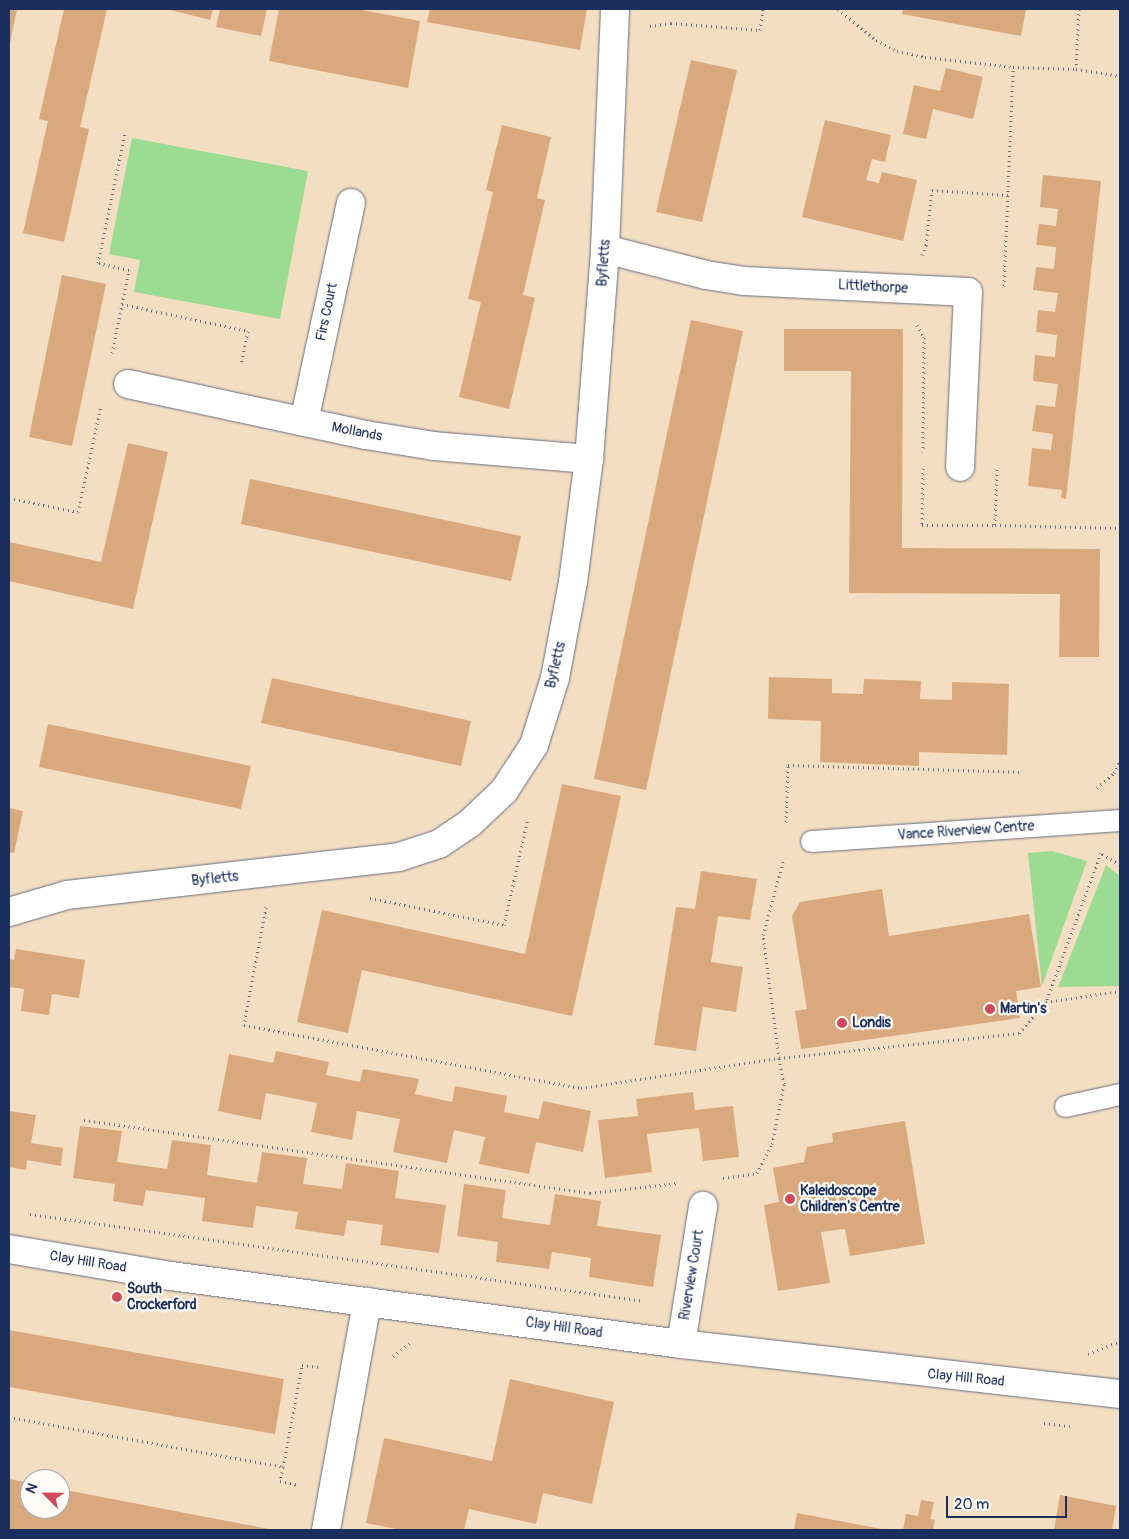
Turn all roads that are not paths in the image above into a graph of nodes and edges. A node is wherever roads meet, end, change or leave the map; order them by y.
1 (615, 9) edge
2 (351, 203) dead end
3 (605, 249) junction
4 (128, 384) dead end
5 (304, 422) junction
6 (589, 459) junction
7 (960, 467) dead end
8 (1120, 820) edge
9 (811, 841) dead end
10 (9, 912) edge
11 (1120, 1094) edge
12 (1065, 1106) dead end
13 (704, 1206) dead end
14 (9, 1249) edge
15 (367, 1302) junction
16 (681, 1344) junction
17 (1120, 1394) edge
18 (326, 1530) edge

1 - 3 street, Byfletts
2 - 5 street, Firs Court
3 - 6 street, Byfletts
3 - 7 street, Littlethorpe
4 - 5 street, Mollands
5 - 6 street, Mollands
6 - 10 street, Byfletts
8 - 9 lane, Vance Riverview Centre
11 - 12 lane
13 - 16 street, Riverview Court
14 - 15 street, Clay Hill Road
15 - 16 street, Clay Hill Road
15 - 18 street
16 - 17 street, Clay Hill Road

